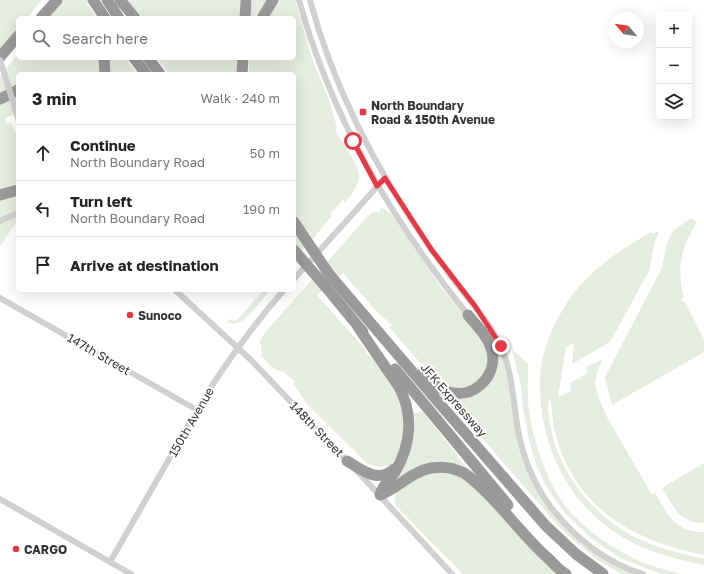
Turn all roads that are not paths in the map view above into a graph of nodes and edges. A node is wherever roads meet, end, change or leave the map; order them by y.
1 (47, 0) edge
2 (56, 0) edge
3 (93, 0) edge
4 (107, 0) edge
5 (120, 0) edge
6 (246, 0) edge
7 (273, 0) edge
8 (299, 0) edge
9 (310, 0) edge
10 (34, 16) edge
11 (43, 16) edge
12 (97, 16) edge
13 (104, 16) edge
14 (118, 16) edge
15 (133, 16) edge
16 (245, 16) edge
17 (263, 16) edge
18 (16, 39) edge
19 (16, 45) edge
20 (0, 60) edge
21 (104, 60) edge
22 (136, 60) edge
23 (150, 60) edge
24 (243, 60) edge
25 (105, 72) edge
26 (144, 72) edge
27 (158, 72) edge
28 (242, 72) edge
29 (16, 91) edge
30 (0, 99) edge
31 (16, 112) edge
32 (385, 178) junction
33 (377, 186) junction
34 (16, 191) edge
35 (0, 195) edge
36 (16, 214) edge
37 (0, 221) edge
38 (296, 230) edge
39 (296, 252) edge
40 (296, 277) edge
41 (329, 280) junction
42 (178, 292) edge
43 (282, 292) edge
44 (0, 298) edge
45 (468, 315) joint
46 (358, 326) junction
47 (388, 344) junction
48 (238, 347) junction
49 (197, 410) junction
50 (348, 461) junction
51 (400, 463) junction
52 (380, 495) junction
53 (0, 499) edge
54 (110, 562) junction
55 (587, 563) junction
56 (131, 574) edge
57 (452, 574) edge
58 (566, 574) edge
59 (575, 574) edge
60 (603, 574) edge
61 (611, 574) edge
62 (643, 574) edge

1 - 10 highway
2 - 11 highway
3 - 12 highway
3 - 13 highway
4 - 14 highway
5 - 15 highway
6 - 16 highway
7 - 17 highway
8 - 33 street
9 - 32 street
18 - 20 highway
19 - 20 highway
20 - 31 street, bridge
21 - 25 highway
22 - 26 highway
23 - 27 highway
24 - 28 highway
29 - 30 highway
32 - 33 street
32 - 62 street
33 - 40 street
33 - 45 street
34 - 35 highway
36 - 37 street
38 - 41 highway, bridge
39 - 41 highway, JFK Expressway, bridge
41 - 46 highway, JFK Expressway
41 - 47 highway, JFK Expressway
42 - 48 street, 148th Street
43 - 48 street, 150th Avenue
44 - 49 street, 147th Street
45 - 47 highway
46 - 51 highway
46 - 59 highway, JFK Expressway
47 - 55 highway, JFK Expressway
48 - 49 street, 150th Avenue
48 - 50 street, 148th Street
49 - 54 street, 150th Avenue
50 - 51 highway
50 - 52 street, 148th Street
51 - 52 highway
52 - 57 street, 148th Street
52 - 58 highway
53 - 54 street
54 - 56 street
55 - 60 highway, JFK Expressway
55 - 61 highway

